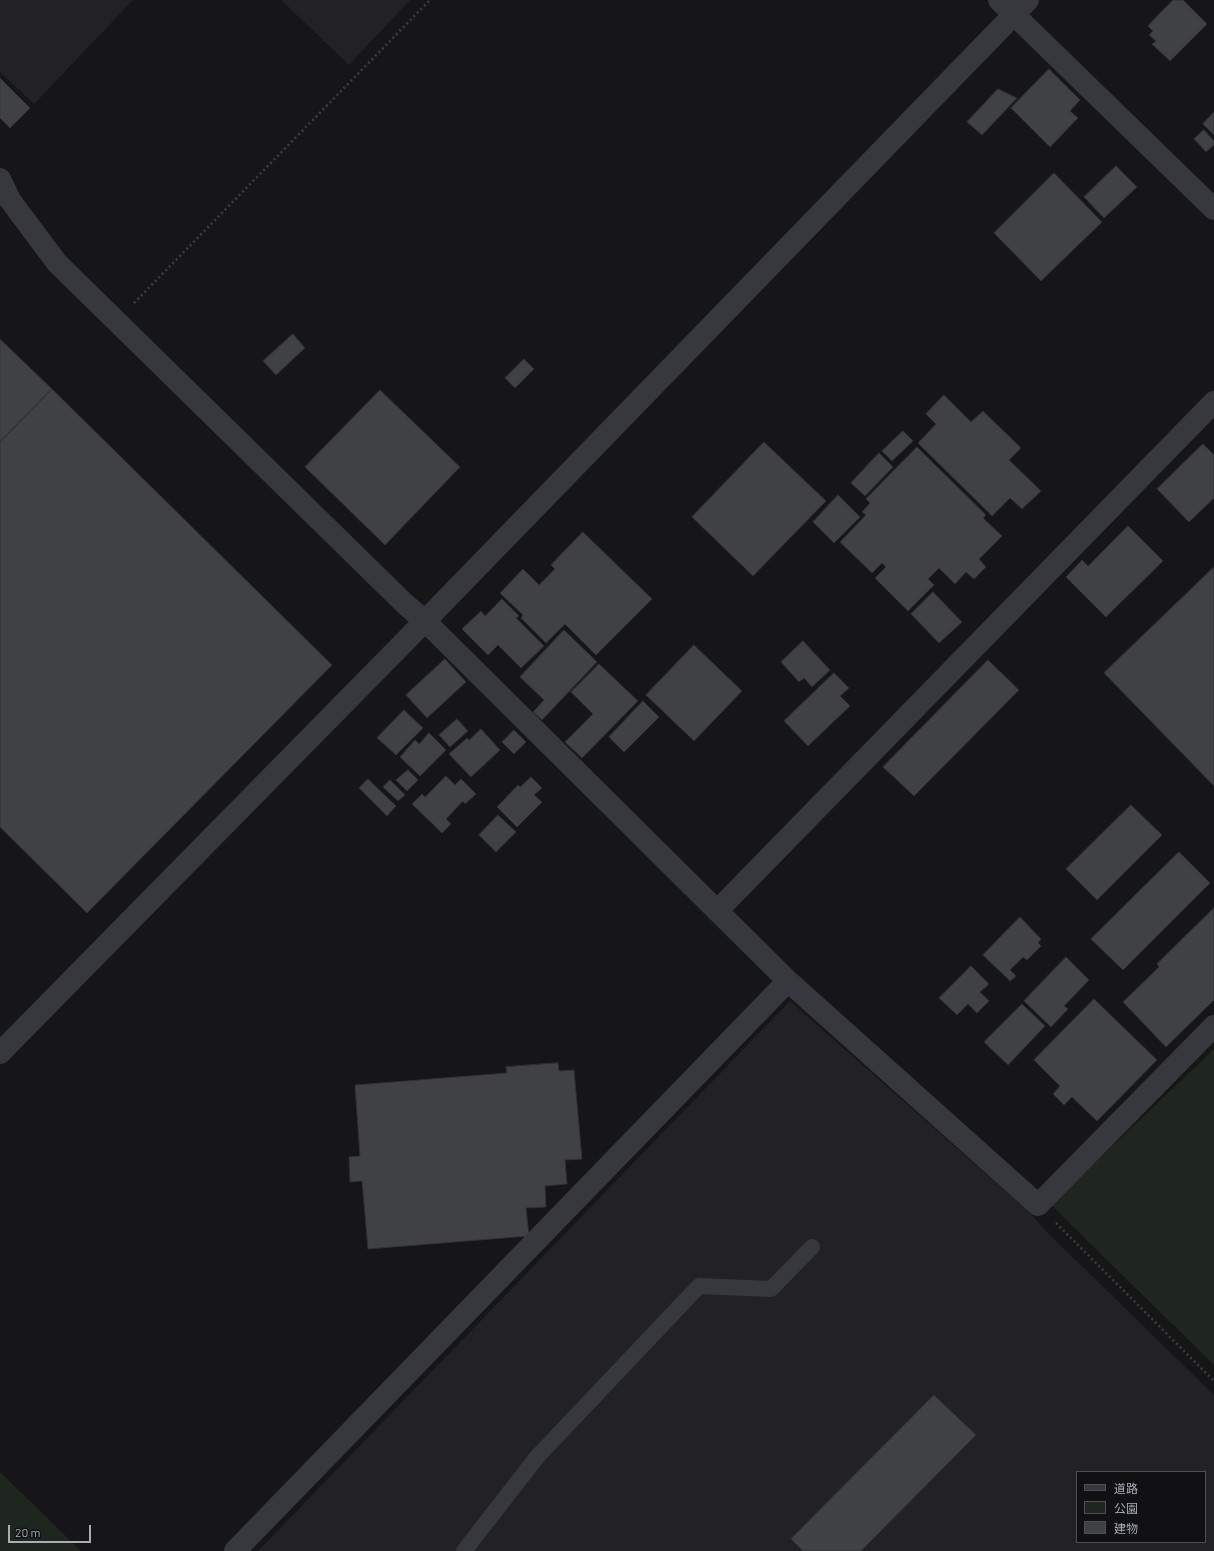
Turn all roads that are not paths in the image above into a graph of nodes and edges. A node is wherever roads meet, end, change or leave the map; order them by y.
1 (1014, 5) edge
2 (0, 179) edge
3 (5, 198) edge
4 (1214, 209) edge
5 (1214, 402) edge
6 (425, 621) junction
7 (717, 911) junction
8 (788, 981) junction
9 (1214, 1026) edge
10 (0, 1053) edge
11 (812, 1247) dead end
12 (235, 1551) edge
13 (464, 1551) edge

1 - 4 street
1 - 6 street
2 - 3 street
3 - 6 street
5 - 7 street
6 - 7 street
6 - 10 street
7 - 8 street
8 - 9 street
8 - 12 street
11 - 13 lane

